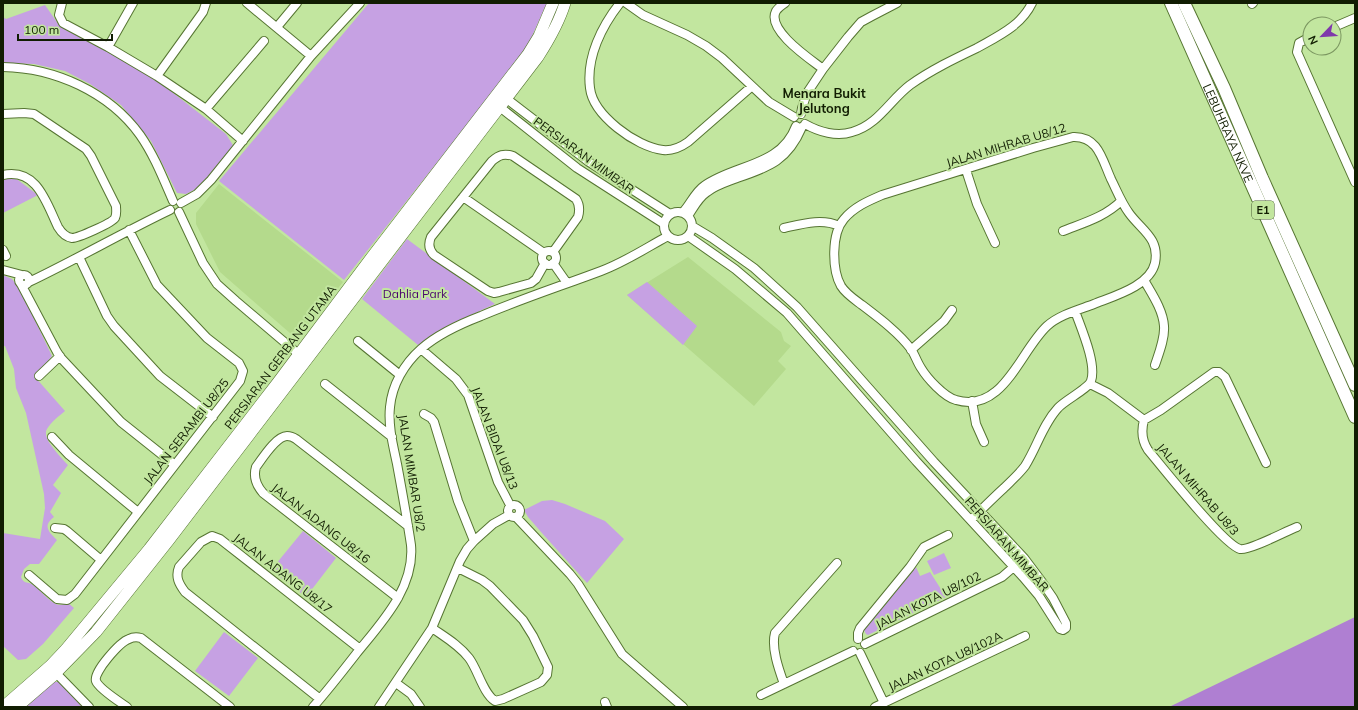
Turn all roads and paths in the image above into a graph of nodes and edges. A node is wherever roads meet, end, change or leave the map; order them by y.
1 (62, 3) edge
2 (133, 3) edge
3 (206, 3) edge
4 (247, 3) edge
5 (297, 3) edge
6 (360, 3) edge
7 (553, 3) edge
8 (565, 3) edge
9 (620, 3) edge
10 (626, 3) edge
11 (785, 3) edge
12 (897, 3) edge
13 (1032, 3) edge
14 (1171, 3) edge
15 (1184, 3) edge
16 (1354, 22) edge
17 (1342, 25) edge
18 (277, 27) junction
19 (264, 41) dead end
20 (1302, 41) edge
21 (108, 47) junction
22 (311, 56) junction
23 (3, 66) edge
24 (823, 69) junction
25 (157, 76) junction
26 (751, 87) junction
27 (499, 100) junction
28 (206, 110) junction
29 (3, 114) edge
30 (798, 115) junction
31 (801, 125) junction
32 (243, 142) junction
33 (966, 170) junction
34 (3, 175) edge
35 (1355, 182) edge
36 (463, 197) junction
37 (1121, 201) junction
38 (177, 202) junction
39 (170, 210) junction
40 (179, 212) junction
41 (670, 214) junction
42 (686, 214) junction
43 (664, 224) junction
44 (692, 226) junction
45 (839, 226) junction
46 (784, 228) dead end
47 (129, 230) junction
48 (1063, 231) dead end
49 (668, 236) junction
50 (688, 236) junction
51 (995, 243) dead end
52 (553, 252) junction
53 (544, 253) junction
54 (79, 257) junction
55 (549, 263) junction
56 (6, 271) edge
57 (24, 280) junction
58 (1144, 280) junction
59 (567, 283) junction
60 (952, 310) dead end
61 (1075, 311) junction
62 (358, 342) dead end
63 (421, 349) junction
64 (911, 350) junction
65 (60, 356) junction
66 (302, 357) junction
67 (1155, 365) dead end
68 (39, 376) dead end
69 (400, 376) junction
70 (325, 384) dead end
71 (1090, 384) junction
72 (1355, 385) edge
73 (972, 401) junction
74 (424, 414) dead end
75 (212, 417) junction
76 (1355, 417) edge
77 (1144, 420) junction
78 (52, 437) dead end
79 (392, 438) junction
80 (984, 442) dead end
81 (1266, 463) dead end
82 (175, 465) junction
83 (510, 506) junction
84 (980, 511) junction
85 (138, 512) junction
86 (513, 516) junction
87 (971, 520) junction
88 (408, 526) junction
89 (1297, 527) dead end
90 (54, 528) dead end
91 (948, 535) dead end
92 (474, 541) junction
93 (1024, 558) junction
94 (101, 560) junction
95 (837, 563) dead end
96 (1014, 567) junction
97 (458, 568) junction
98 (29, 575) dead end
99 (398, 598) junction
100 (432, 628) junction
101 (1025, 636) dead end
102 (862, 642) junction
103 (360, 649) junction
104 (857, 652) junction
105 (53, 670) junction
106 (396, 683) junction
107 (784, 684) junction
108 (761, 695) dead end
109 (320, 699) junction
110 (884, 703) junction
111 (3, 707) edge
112 (17, 707) edge
113 (89, 707) edge
114 (127, 707) edge
115 (230, 707) edge
116 (313, 707) edge
117 (379, 707) edge
118 (420, 707) edge
119 (683, 707) edge
120 (875, 707) edge

1 - 21 street
2 - 21 street
3 - 25 street
4 - 18 street
5 - 18 street
6 - 22 street
7 - 27 main road, PERSIARAN GERBANG UTAMA
8 - 27 main road, PERSIARAN GERBANG UTAMA
9 - 26 street
10 - 26 street
11 - 24 street
12 - 24 street
13 - 31 street
14 - 76 highway, LEBUHRAYA NKVE / E1
15 - 72 highway, LEBUHRAYA NKVE / E1
16 - 17 street
18 - 22 street
19 - 28 street
20 - 35 street
21 - 25 street
22 - 32 street
23 - 38 street
24 - 30 street
25 - 28 street
26 - 30 street
27 - 41 street, PERSIARAN MIMBAR
27 - 43 street, PERSIARAN MIMBAR
27 - 66 main road, PERSIARAN GERBANG UTAMA
28 - 32 street
29 - 34 street
30 - 31 street
30 - 31 street
31 - 42 street
32 - 38 street
33 - 37 street, JALAN MIHRAB U8/12
33 - 45 street, JALAN MIHRAB U8/12
33 - 51 street
36 - 52 street
36 - 53 street
36 - 55 street
37 - 48 street
37 - 58 street, JALAN MIHRAB U8/12
38 - 39 street
38 - 40 street
39 - 40 street
39 - 47 street
40 - 66 street
41 - 42 street
41 - 43 street
42 - 44 street
43 - 49 street
44 - 50 street
44 - 84 street, PERSIARAN MIMBAR
45 - 46 street
45 - 64 street, JALAN MIHRAB U8/12
47 - 54 street
47 - 75 street, JALAN SERAMBI U8/25
49 - 50 street
49 - 59 street, JALAN MIMBAR U8/2
50 - 87 street, PERSIARAN MIMBAR
52 - 53 street
52 - 55 street
53 - 55 street
54 - 57 street
54 - 75 street
55 - 59 street
56 - 57 street
57 - 65 street
58 - 61 street, JALAN MIHRAB U8/12
58 - 67 street
59 - 63 street, JALAN MIMBAR U8/2
60 - 64 street
61 - 71 street
61 - 73 street, JALAN MIHRAB U8/12
62 - 69 street
63 - 69 street, JALAN MIMBAR U8/2
63 - 83 street, JALAN BIDAI U8/13
64 - 73 street, JALAN MIHRAB U8/12
65 - 68 street
65 - 82 street
66 - 105 main road, PERSIARAN GERBANG UTAMA
69 - 79 street, JALAN MIMBAR U8/2
70 - 79 street
71 - 77 street
71 - 84 street
73 - 80 street
74 - 92 street
75 - 82 street, JALAN SERAMBI U8/25
77 - 81 street
77 - 89 street, JALAN MIHRAB U8/3
78 - 85 street
79 - 88 street, JALAN MIMBAR U8/2
82 - 85 street, JALAN SERAMBI U8/25
83 - 86 street
83 - 86 street
84 - 87 street
84 - 93 street, PERSIARAN MIMBAR
85 - 94 street, JALAN SERAMBI U8/25
86 - 92 street
86 - 119 street
87 - 96 street, PERSIARAN MIMBAR
88 - 99 street, JALAN MIMBAR U8/2
88 - 99 street, JALAN ADANG U8/16
90 - 94 street
91 - 102 street
92 - 97 street
93 - 96 street, JALAN KOTA U8/102
93 - 96 street, PERSIARAN MIMBAR
94 - 98 street, JALAN SERAMBI U8/25
95 - 107 street
96 - 102 street, JALAN KOTA U8/102
97 - 100 street
97 - 100 street
99 - 103 street, JALAN MIMBAR U8/2
100 - 106 street
101 - 110 street, JALAN KOTA U8/102A
102 - 104 street
102 - 104 street
103 - 109 street, JALAN MIMBAR U8/2
103 - 109 street, JALAN ADANG U8/17
104 - 107 street
104 - 110 street
105 - 111 main road, PERSIARAN GERBANG UTAMA
105 - 112 main road, PERSIARAN GERBANG UTAMA
105 - 113 street
106 - 117 street
106 - 118 street
107 - 108 street
109 - 116 street, JALAN MIMBAR U8/2
110 - 120 street, JALAN KOTA U8/102A
114 - 115 street

